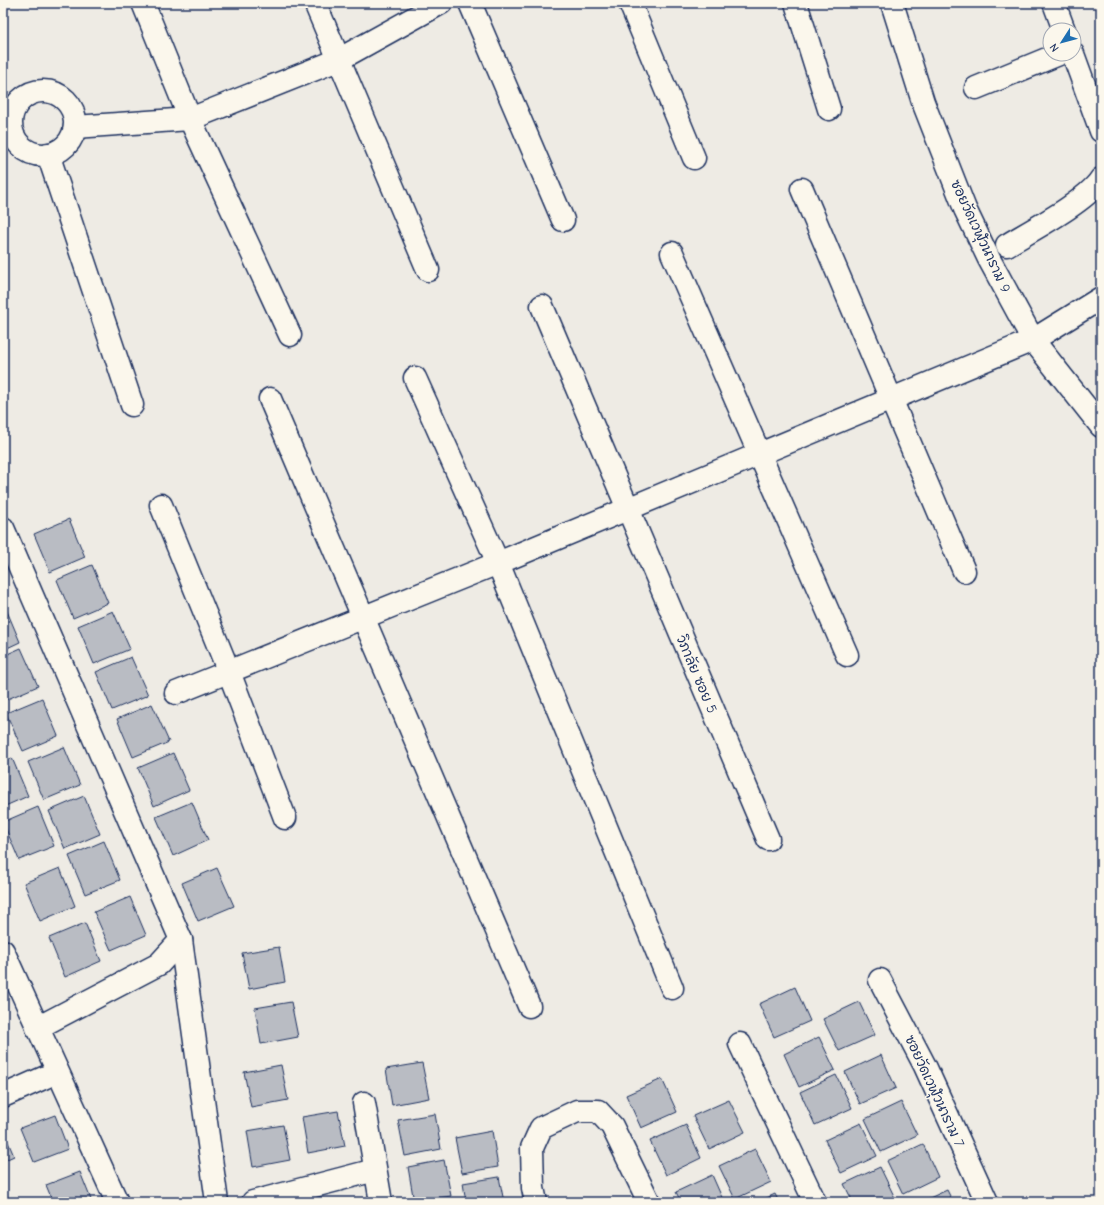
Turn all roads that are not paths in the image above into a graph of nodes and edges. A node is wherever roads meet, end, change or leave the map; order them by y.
1 (143, 3) edge
2 (316, 3) edge
3 (442, 3) edge
4 (470, 3) edge
5 (630, 3) edge
6 (796, 3) edge
7 (892, 3) edge
8 (1054, 3) edge
9 (1061, 22) edge
10 (338, 60) junction
11 (1042, 61) edge
12 (1076, 62) edge
13 (976, 88) dead end
14 (12, 99) edge
15 (829, 109) dead end
16 (190, 119) junction
17 (75, 127) junction
18 (1101, 131) edge
19 (9, 136) edge
20 (48, 154) junction
21 (694, 158) dead end
22 (1101, 179) edge
23 (802, 189) dead end
24 (563, 220) dead end
25 (1007, 245) dead end
26 (672, 253) dead end
27 (428, 270) dead end
28 (1101, 298) edge
29 (542, 306) dead end
30 (290, 335) dead end
31 (1033, 340) junction
32 (415, 378) dead end
33 (270, 399) dead end
34 (891, 399) junction
35 (132, 405) dead end
36 (1101, 426) edge
37 (759, 454) junction
38 (160, 505) dead end
39 (627, 509) junction
40 (3, 528) edge
41 (498, 563) junction
42 (964, 571) dead end
43 (365, 618) junction
44 (847, 655) dead end
45 (229, 672) junction
46 (176, 693) dead end
47 (285, 818) dead end
48 (768, 839) dead end
49 (181, 940) junction
50 (3, 951) edge
51 (880, 980) dead end
52 (672, 988) dead end
53 (529, 1006) dead end
54 (37, 1028) junction
55 (740, 1044) dead end
56 (57, 1072) junction
57 (3, 1096) edge
58 (364, 1102) dead end
59 (375, 1170) junction
60 (116, 1202) edge
61 (217, 1202) edge
62 (253, 1202) edge
63 (381, 1202) edge
64 (536, 1202) edge
65 (649, 1202) edge
66 (815, 1202) edge
67 (987, 1202) edge

1 - 16 street
2 - 10 street
3 - 10 street
4 - 24 street
5 - 21 street
6 - 15 street
7 - 31 street, ซอยวัดเวฬุวนาราม 9
8 - 9 street
10 - 16 street
10 - 27 street
11 - 13 street
12 - 18 street
14 - 17 street
14 - 19 street
16 - 17 street
16 - 30 street
17 - 20 street
19 - 20 street
20 - 35 street
22 - 25 street
23 - 34 street
26 - 37 street
28 - 31 street
29 - 39 street, วิภาลัย ซอย 5
31 - 34 street
31 - 36 street, ซอยวัดเวฬุวนาราม 9
32 - 41 street
33 - 43 street
34 - 37 street
34 - 42 street
37 - 39 street
37 - 44 street
38 - 45 street
39 - 41 street
39 - 48 street, วิภาลัย ซอย 5
40 - 49 street
41 - 43 street
41 - 52 street
43 - 45 street
43 - 53 street
45 - 46 street
45 - 47 street
49 - 54 street
49 - 61 street
50 - 54 street
51 - 67 street, ซอยวัดเวฬุวนาราม 7
54 - 56 street
55 - 66 street
56 - 57 street
56 - 60 street
58 - 59 street
59 - 62 street
59 - 63 street
64 - 65 street

